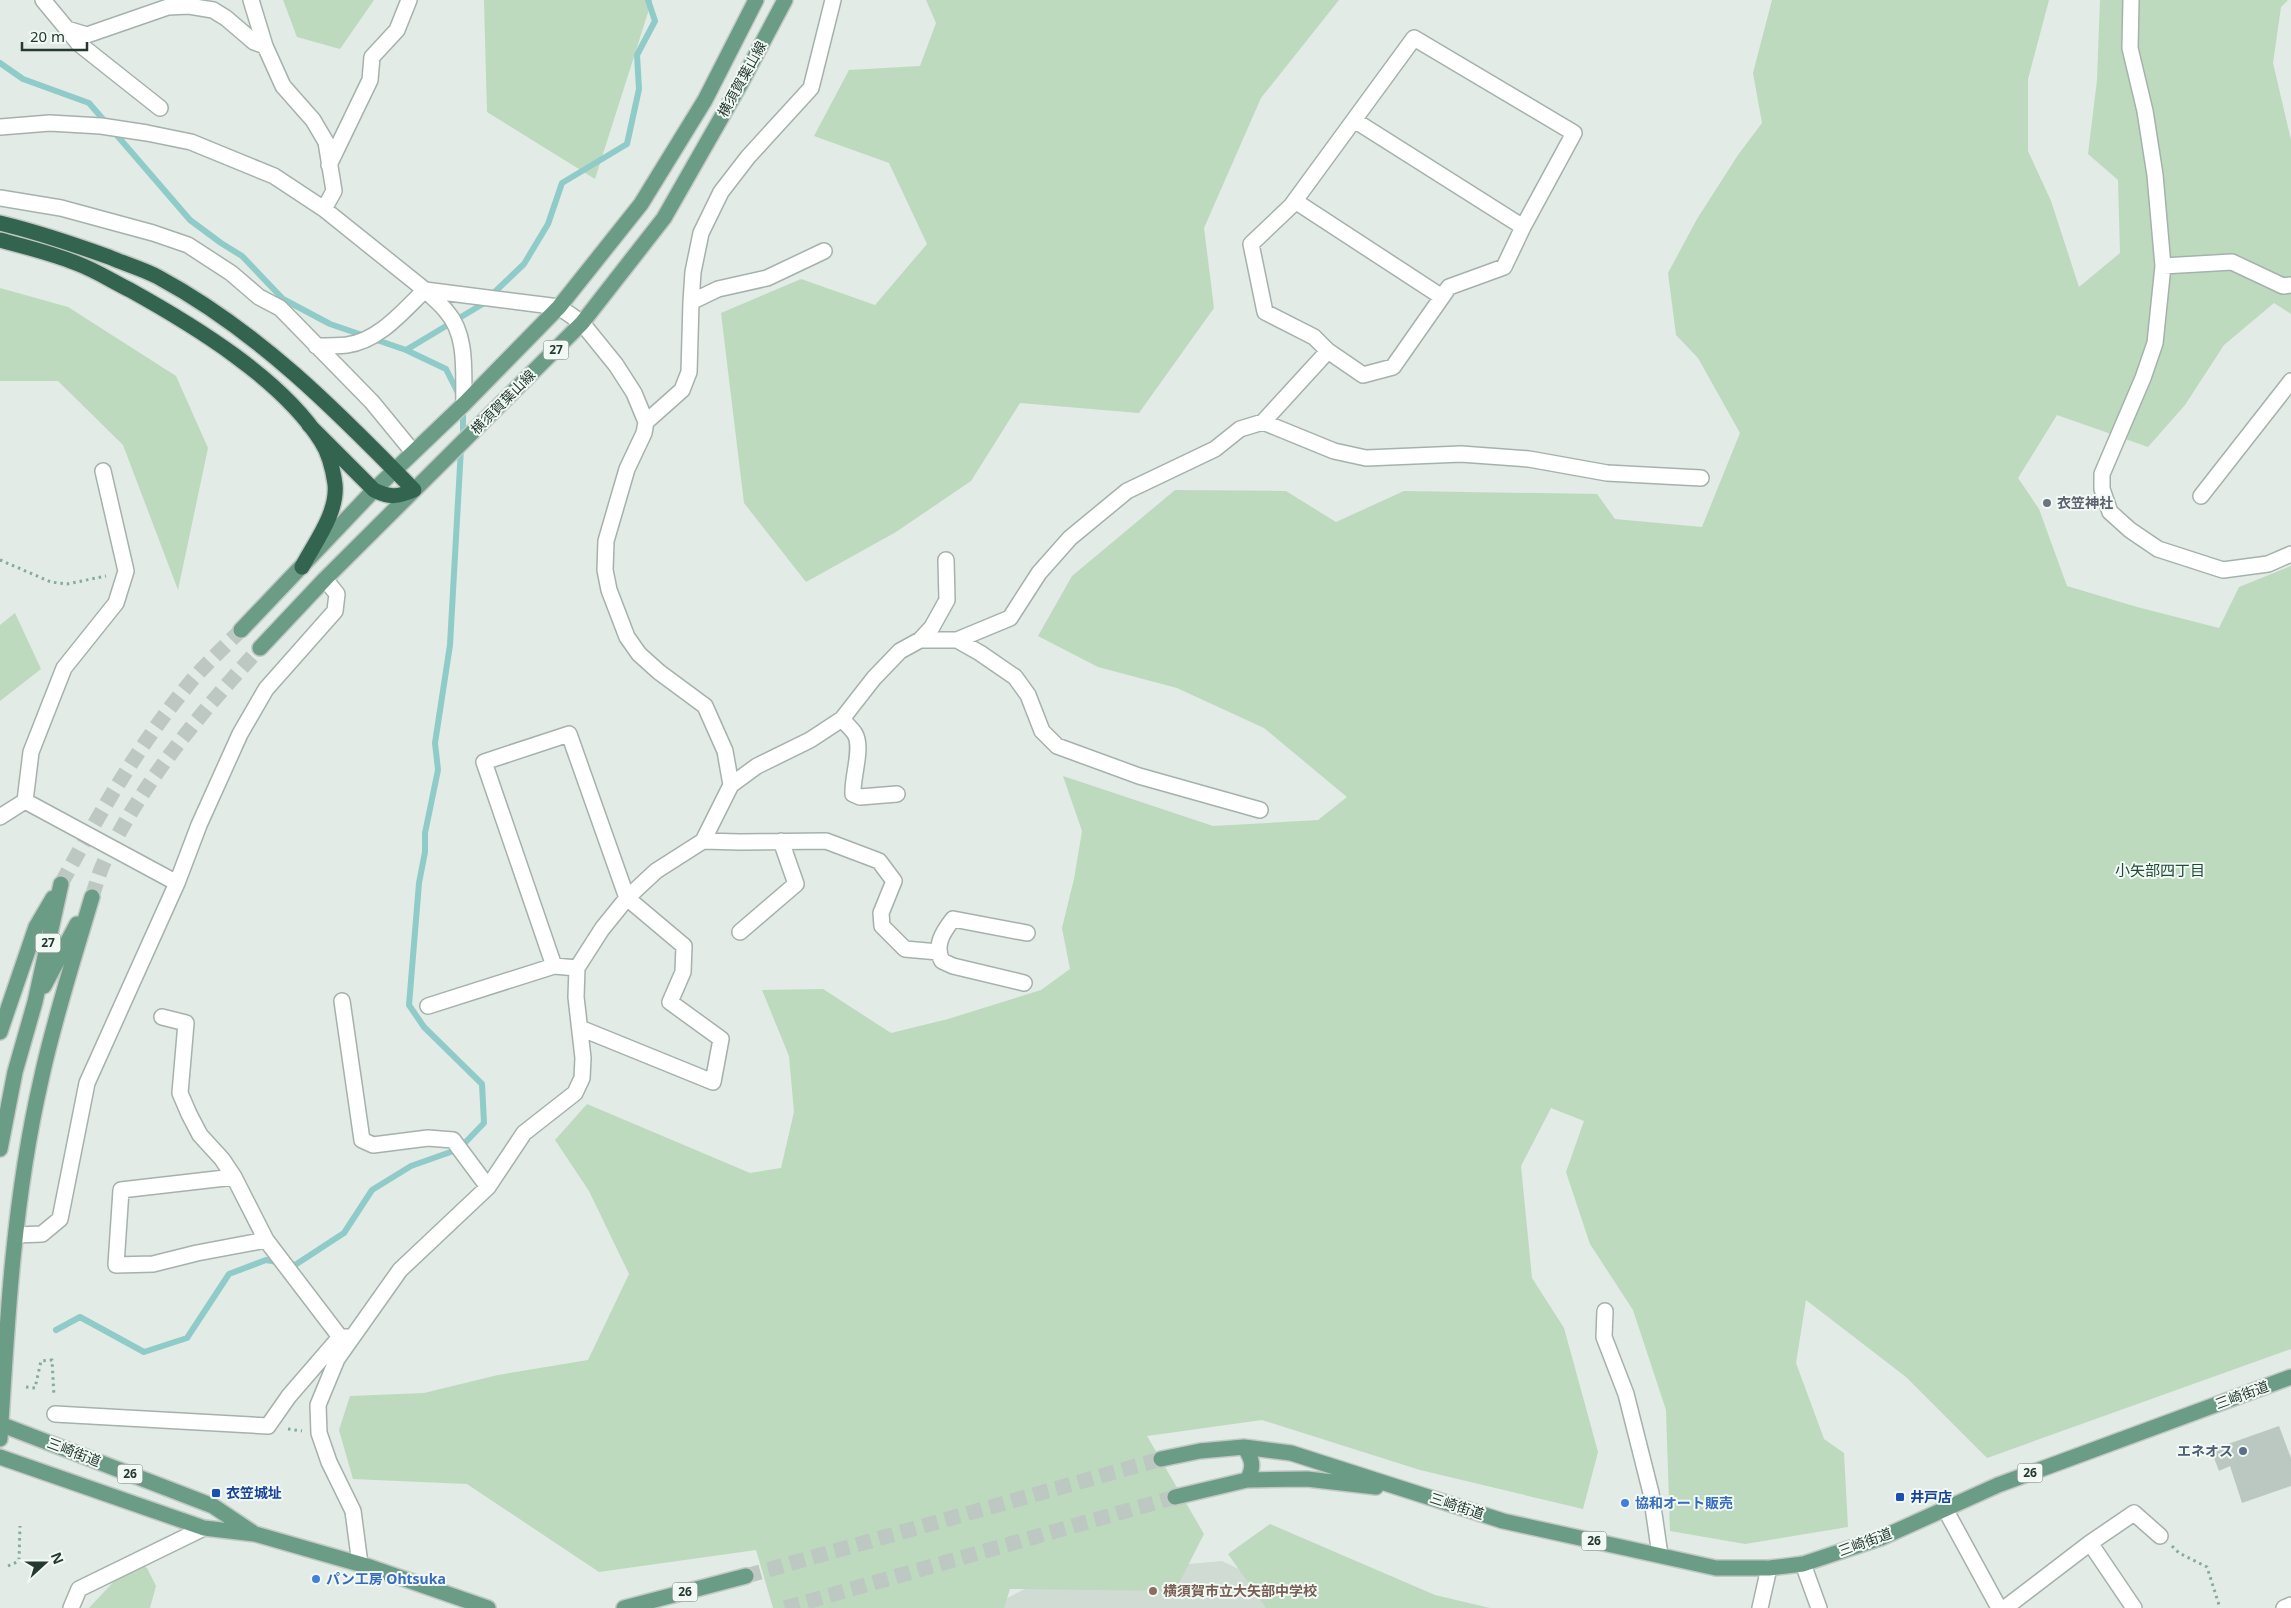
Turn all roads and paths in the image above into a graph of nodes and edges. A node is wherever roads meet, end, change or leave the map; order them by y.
1 (43, 0) edge
2 (251, 0) edge
3 (409, 0) edge
4 (756, 0) edge
5 (785, 0) edge
6 (833, 0) edge
7 (2130, 0) edge
8 (68, 28) junction
9 (265, 46) junction
10 (160, 108) dead end
11 (1354, 120) junction
12 (0, 127) edge
13 (329, 165) junction
14 (0, 198) edge
15 (1295, 201) junction
16 (324, 209) junction
17 (0, 223) edge
18 (1523, 227) junction
19 (0, 240) edge
20 (824, 251) dead end
21 (2163, 266) junction
22 (2291, 285) edge
23 (425, 290) junction
24 (1442, 297) junction
25 (691, 302) junction
26 (559, 307) junction
27 (582, 323) junction
28 (316, 346) junction
29 (1328, 351) junction
30 (2291, 381) edge
31 (464, 404) junction
32 (646, 422) junction
33 (1263, 422) junction
34 (310, 425) junction
35 (413, 452) junction
36 (395, 470) junction
37 (103, 471) dead end
38 (1701, 478) dead end
39 (374, 490) junction
40 (414, 490) junction
41 (2201, 496) dead end
42 (2291, 554) edge
43 (0, 560) edge
44 (946, 560) dead end
45 (302, 567) junction
46 (126, 571) junction
47 (325, 578) junction
48 (241, 630) tunnel mouth
49 (920, 640) junction
50 (957, 640) junction
51 (260, 648) tunnel mouth
52 (842, 719) junction
53 (732, 785) junction
54 (897, 794) dead end
55 (25, 801) junction
56 (1260, 810) dead end
57 (0, 817) edge
58 (703, 840) junction
59 (781, 841) junction
60 (177, 883) junction
61 (627, 898) junction
62 (740, 932) dead end
63 (1027, 933) dead end
64 (938, 952) junction
65 (554, 966) junction
66 (577, 968) junction
67 (1024, 983) dead end
68 (342, 1000) dead end
69 (35, 1002) junction
70 (428, 1006) dead end
71 (162, 1017) dead end
72 (580, 1028) junction
73 (0, 1032) edge
74 (0, 1149) edge
75 (234, 1177) junction
76 (488, 1187) junction
77 (16, 1235) junction
78 (266, 1240) junction
79 (1605, 1311) dead end
80 (346, 1337) junction
81 (2291, 1377) edge
82 (26, 1387) dead end
83 (55, 1414) joint
84 (268, 1426) junction
85 (0, 1429) edge
86 (319, 1433) junction
87 (1244, 1447) junction
88 (0, 1457) edge
89 (1161, 1460) tunnel mouth
90 (1247, 1480) junction
91 (1422, 1495) junction
92 (1175, 1497) tunnel mouth
93 (1945, 1509) junction
94 (20, 1526) dead end
95 (204, 1528) junction
96 (255, 1534) junction
97 (2160, 1536) joint
98 (2090, 1544) junction
99 (1660, 1555) junction
100 (360, 1564) junction
101 (1803, 1564) junction
102 (8, 1566) dead end
103 (1769, 1568) junction
104 (746, 1576) tunnel mouth
105 (2291, 1606) edge
106 (70, 1608) edge
107 (488, 1608) edge
108 (624, 1608) edge
109 (1760, 1608) edge
110 (1819, 1608) edge
111 (1999, 1608) edge
112 (2005, 1608) edge
113 (2134, 1608) edge
114 (2220, 1608) edge
115 (2284, 1608) edge

1 - 8 street
2 - 9 street
3 - 13 street
4 - 26 main road, 横須賀葉山線 / 27
5 - 27 main road, 横須賀葉山線 / 27
6 - 25 street
7 - 21 street
8 - 9 street
8 - 10 street
9 - 13 street
11 - 15 street
11 - 18 street
11 - 18 street
12 - 16 street
13 - 16 street
14 - 28 street
15 - 24 street
15 - 29 street
16 - 23 street
17 - 36 highway
18 - 24 street
19 - 34 highway
20 - 25 street
21 - 22 street
21 - 42 street
23 - 26 street
23 - 28 street
23 - 31 street
24 - 29 street
25 - 32 street
26 - 27 street
26 - 31 main road, 横須賀葉山線 / 27
27 - 32 street
27 - 40 main road, 横須賀葉山線 / 27
28 - 35 street
29 - 33 street
30 - 41 street
31 - 35 main road, 横須賀葉山線 / 27
32 - 53 street
33 - 38 street
33 - 50 street
34 - 39 highway
34 - 45 highway
35 - 36 main road, 横須賀葉山線 / 27
36 - 39 main road, 横須賀葉山線 / 27
36 - 40 highway
37 - 46 street
39 - 40 highway
39 - 45 main road, 横須賀葉山線 / 27
40 - 47 main road, 横須賀葉山線 / 27
43 - 46 path
44 - 49 street
45 - 48 main road, 横須賀葉山線 / 27
46 - 55 street
47 - 51 main road, 横須賀葉山線 / 27
47 - 60 street
49 - 50 street
49 - 52 street
50 - 56 street
52 - 53 street
52 - 54 street
53 - 58 street
55 - 57 street
55 - 60 street
58 - 59 street
58 - 61 street
59 - 62 street
59 - 64 street
60 - 77 street
61 - 65 street
61 - 66 street
61 - 72 street
63 - 64 street
64 - 67 street
65 - 66 street
65 - 70 street
66 - 72 street
68 - 76 street
69 - 73 main road, 27
69 - 74 main road, 27
69 - 77 main road, 27
71 - 75 street
72 - 76 street
75 - 78 street
75 - 78 street
76 - 80 street
77 - 85 main road
78 - 80 street
79 - 99 street
80 - 84 street
80 - 86 street
81 - 93 main road, 三崎街道 / 26
82 - 83 path
83 - 84 street
84 - 86 path
85 - 96 main road, 三崎街道 / 26
86 - 100 street
87 - 89 main road, 三崎街道 / 26
87 - 90 main road
87 - 91 main road, 三崎街道 / 26
88 - 95 main road, 三崎街道 / 26
90 - 91 main road, 三崎街道 / 26
90 - 92 main road, 三崎街道 / 26
91 - 99 main road, 三崎街道 / 26
93 - 101 main road, 三崎街道 / 26
93 - 111 street
94 - 102 path
95 - 96 main road, 三崎街道 / 26
95 - 106 street
96 - 100 main road, 三崎街道 / 26
97 - 98 street
97 - 114 path
98 - 112 street
98 - 113 street
99 - 103 main road, 三崎街道 / 26
100 - 107 main road, 三崎街道 / 26
101 - 103 main road, 三崎街道 / 26
101 - 110 street
103 - 109 street
104 - 108 main road, 26
105 - 115 street

